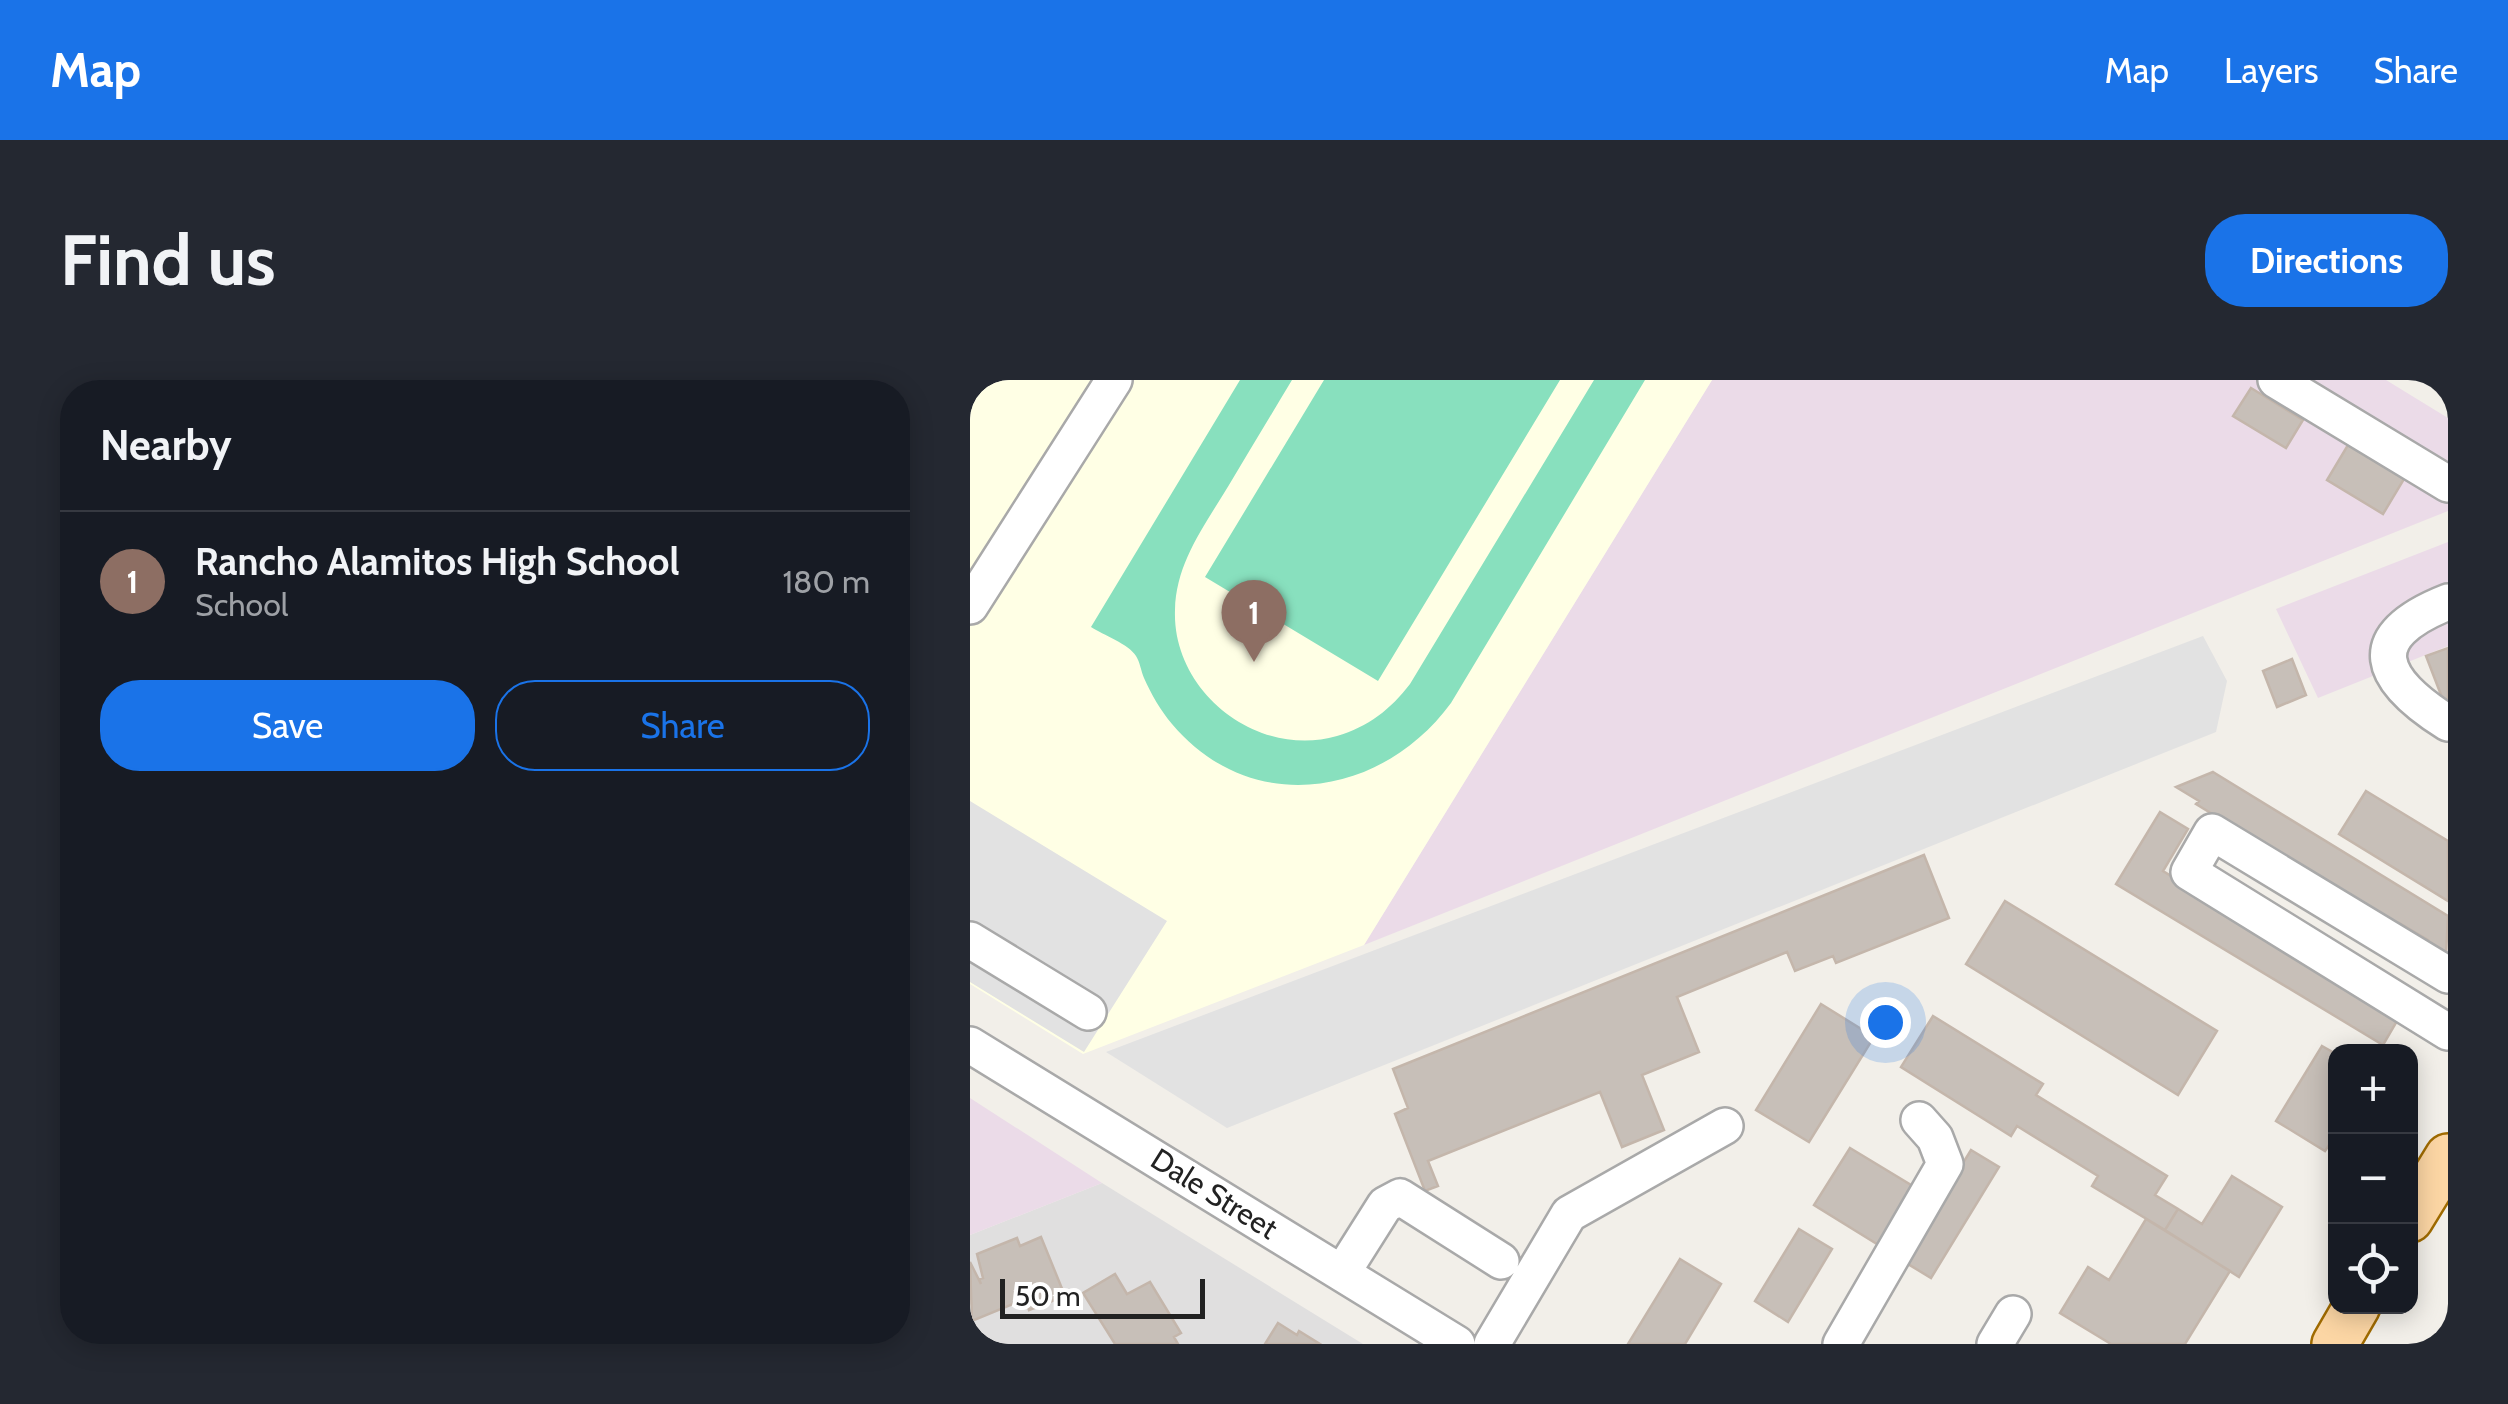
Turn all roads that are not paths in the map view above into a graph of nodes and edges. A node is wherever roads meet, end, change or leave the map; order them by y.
1 (1114, 380) edge
2 (2276, 380) edge
3 (2448, 484) edge
4 (2448, 602) edge
5 (970, 606) edge
6 (2448, 723) edge
7 (970, 940) edge
8 (2448, 975) edge
9 (1088, 1012) dead end
10 (2448, 1032) edge
11 (970, 1045) edge
12 (1919, 1120) dead end
13 (1726, 1126) dead end
14 (2448, 1157) edge
15 (2428, 1209) edge
16 (1502, 1261) dead end
17 (1342, 1274) junction
18 (2352, 1314) edge
19 (1457, 1344) edge
20 (1492, 1344) edge
21 (1841, 1344) edge
22 (2334, 1344) edge

1 - 5 street
2 - 3 street
4 - 6 street
7 - 9 street
8 - 10 street
11 - 17 street, Dale Street
12 - 21 street
13 - 20 street
14 - 15 main road
16 - 17 street
17 - 19 street, Dale Street
18 - 22 main road

